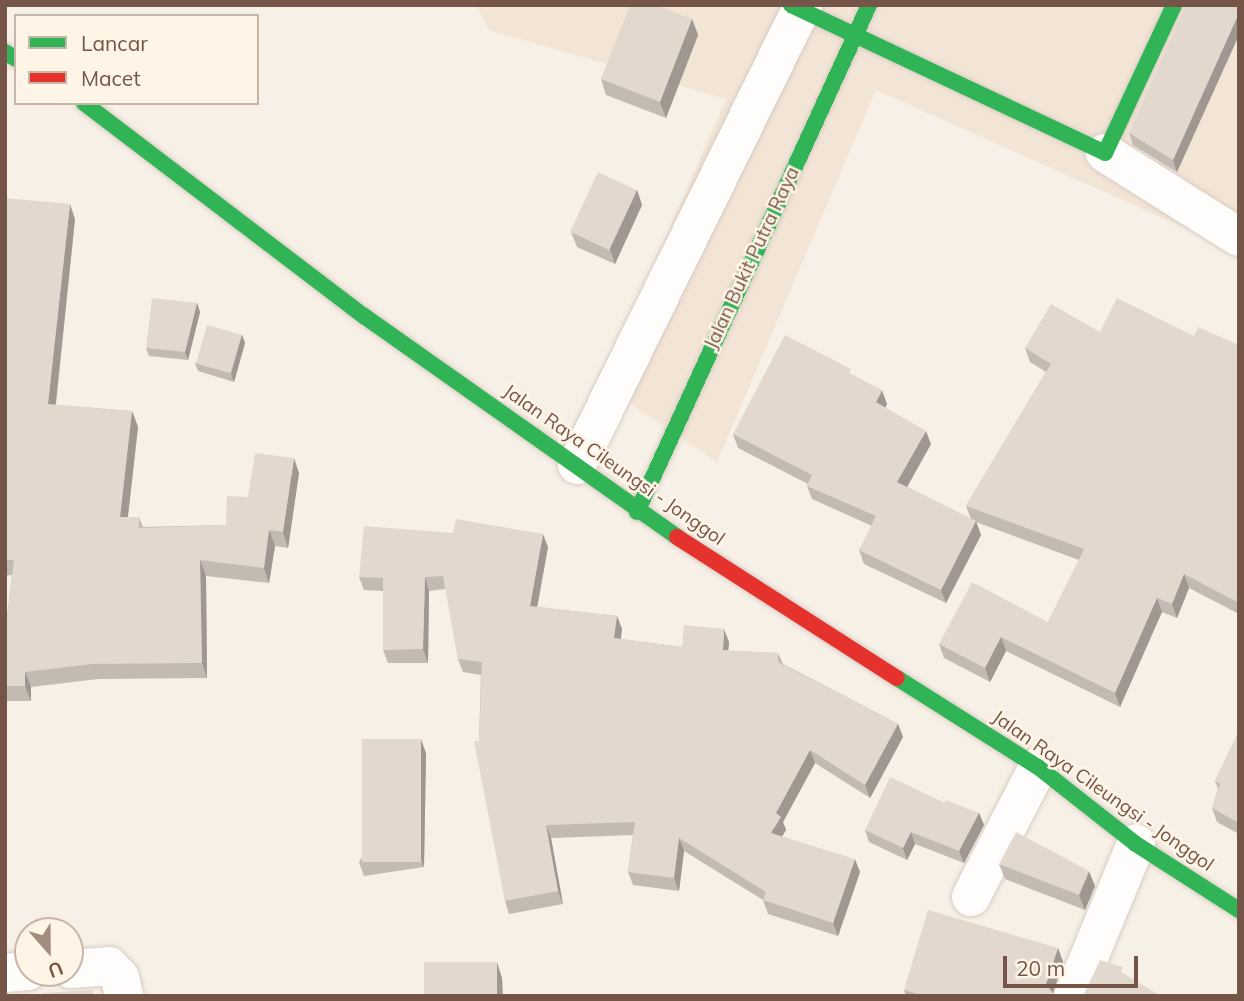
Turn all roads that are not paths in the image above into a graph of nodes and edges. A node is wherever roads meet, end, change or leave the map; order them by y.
1 (869, 5) edge
2 (1174, 5) edge
3 (798, 7) edge
4 (855, 34) junction
5 (86, 105) edge
6 (1105, 153) junction
7 (1239, 237) edge
8 (577, 465) junction
9 (637, 512) junction
10 (1038, 767) junction
11 (1136, 844) junction
12 (971, 897) dead end
13 (1239, 910) edge
14 (84, 968) edge
15 (124, 996) edge
16 (1073, 996) edge

1 - 4 main road, Jalan Bukit Putra Raya
2 - 6 main road
3 - 4 main road
3 - 8 street
4 - 6 main road
4 - 9 main road, Jalan Bukit Putra Raya
5 - 8 main road, Jalan Raya Cileungsi - Jonggol
6 - 7 street
8 - 9 main road, Jalan Raya Cileungsi - Jonggol
9 - 10 main road, Jalan Raya Cileungsi - Jonggol
10 - 11 main road, Jalan Raya Cileungsi - Jonggol
10 - 12 street
11 - 13 main road, Jalan Raya Cileungsi - Jonggol
11 - 16 street
14 - 15 street

